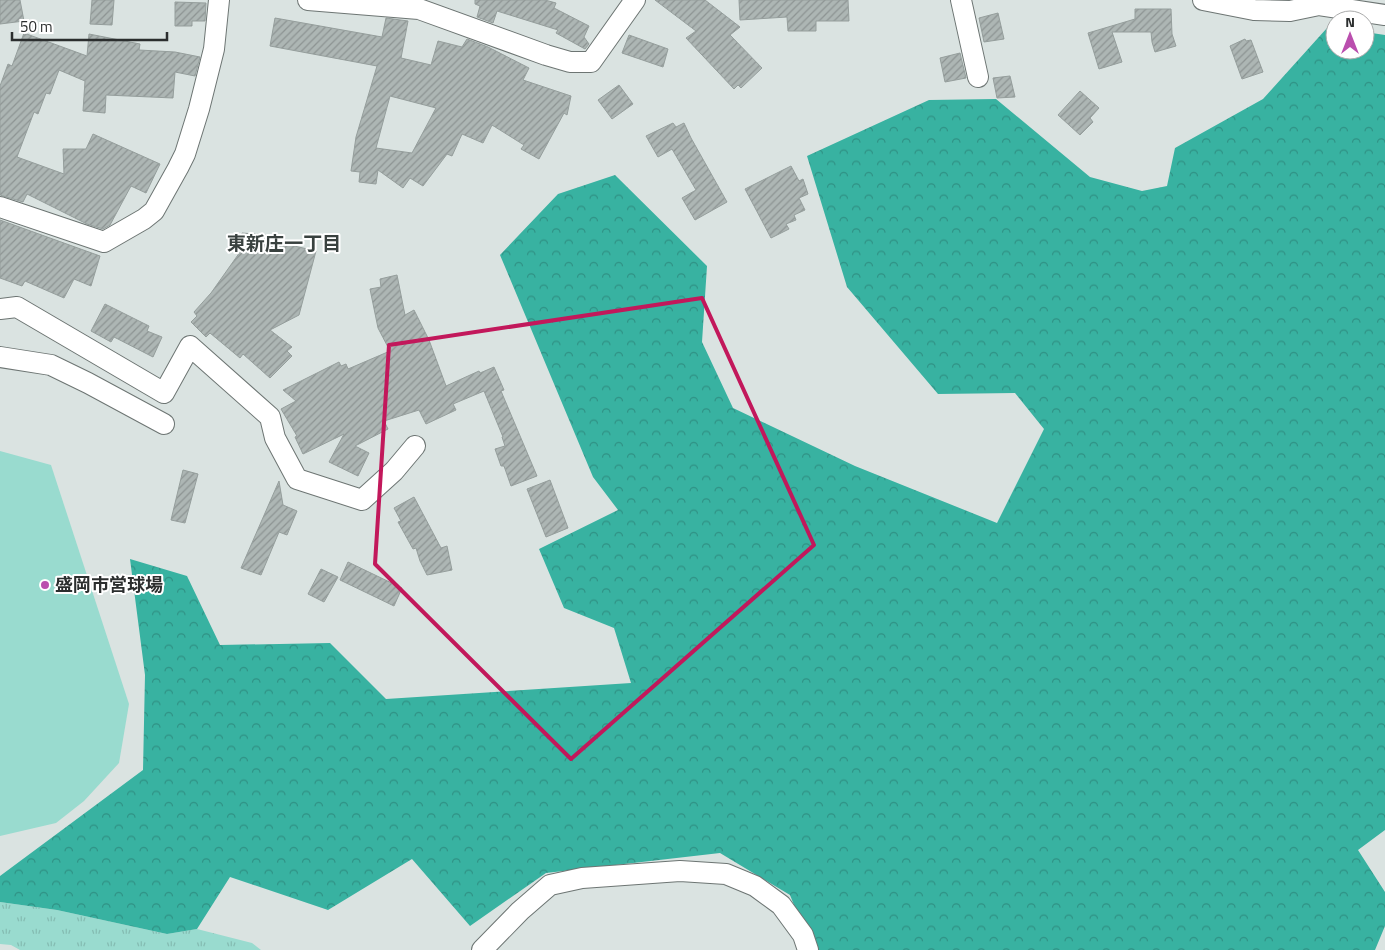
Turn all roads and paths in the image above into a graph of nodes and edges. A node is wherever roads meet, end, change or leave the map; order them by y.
1 (219, 0) edge
2 (308, 0) edge
3 (635, 0) edge
4 (961, 0) edge
5 (1203, 0) edge
6 (1385, 15) edge
7 (978, 77) dead end
8 (0, 207) edge
9 (0, 309) edge
10 (0, 357) edge
11 (164, 424) dead end
12 (415, 446) dead end
13 (482, 950) edge
14 (808, 950) edge

1 - 8 street
2 - 3 street
4 - 7 street
5 - 6 street
9 - 12 street
10 - 11 street
13 - 14 street

